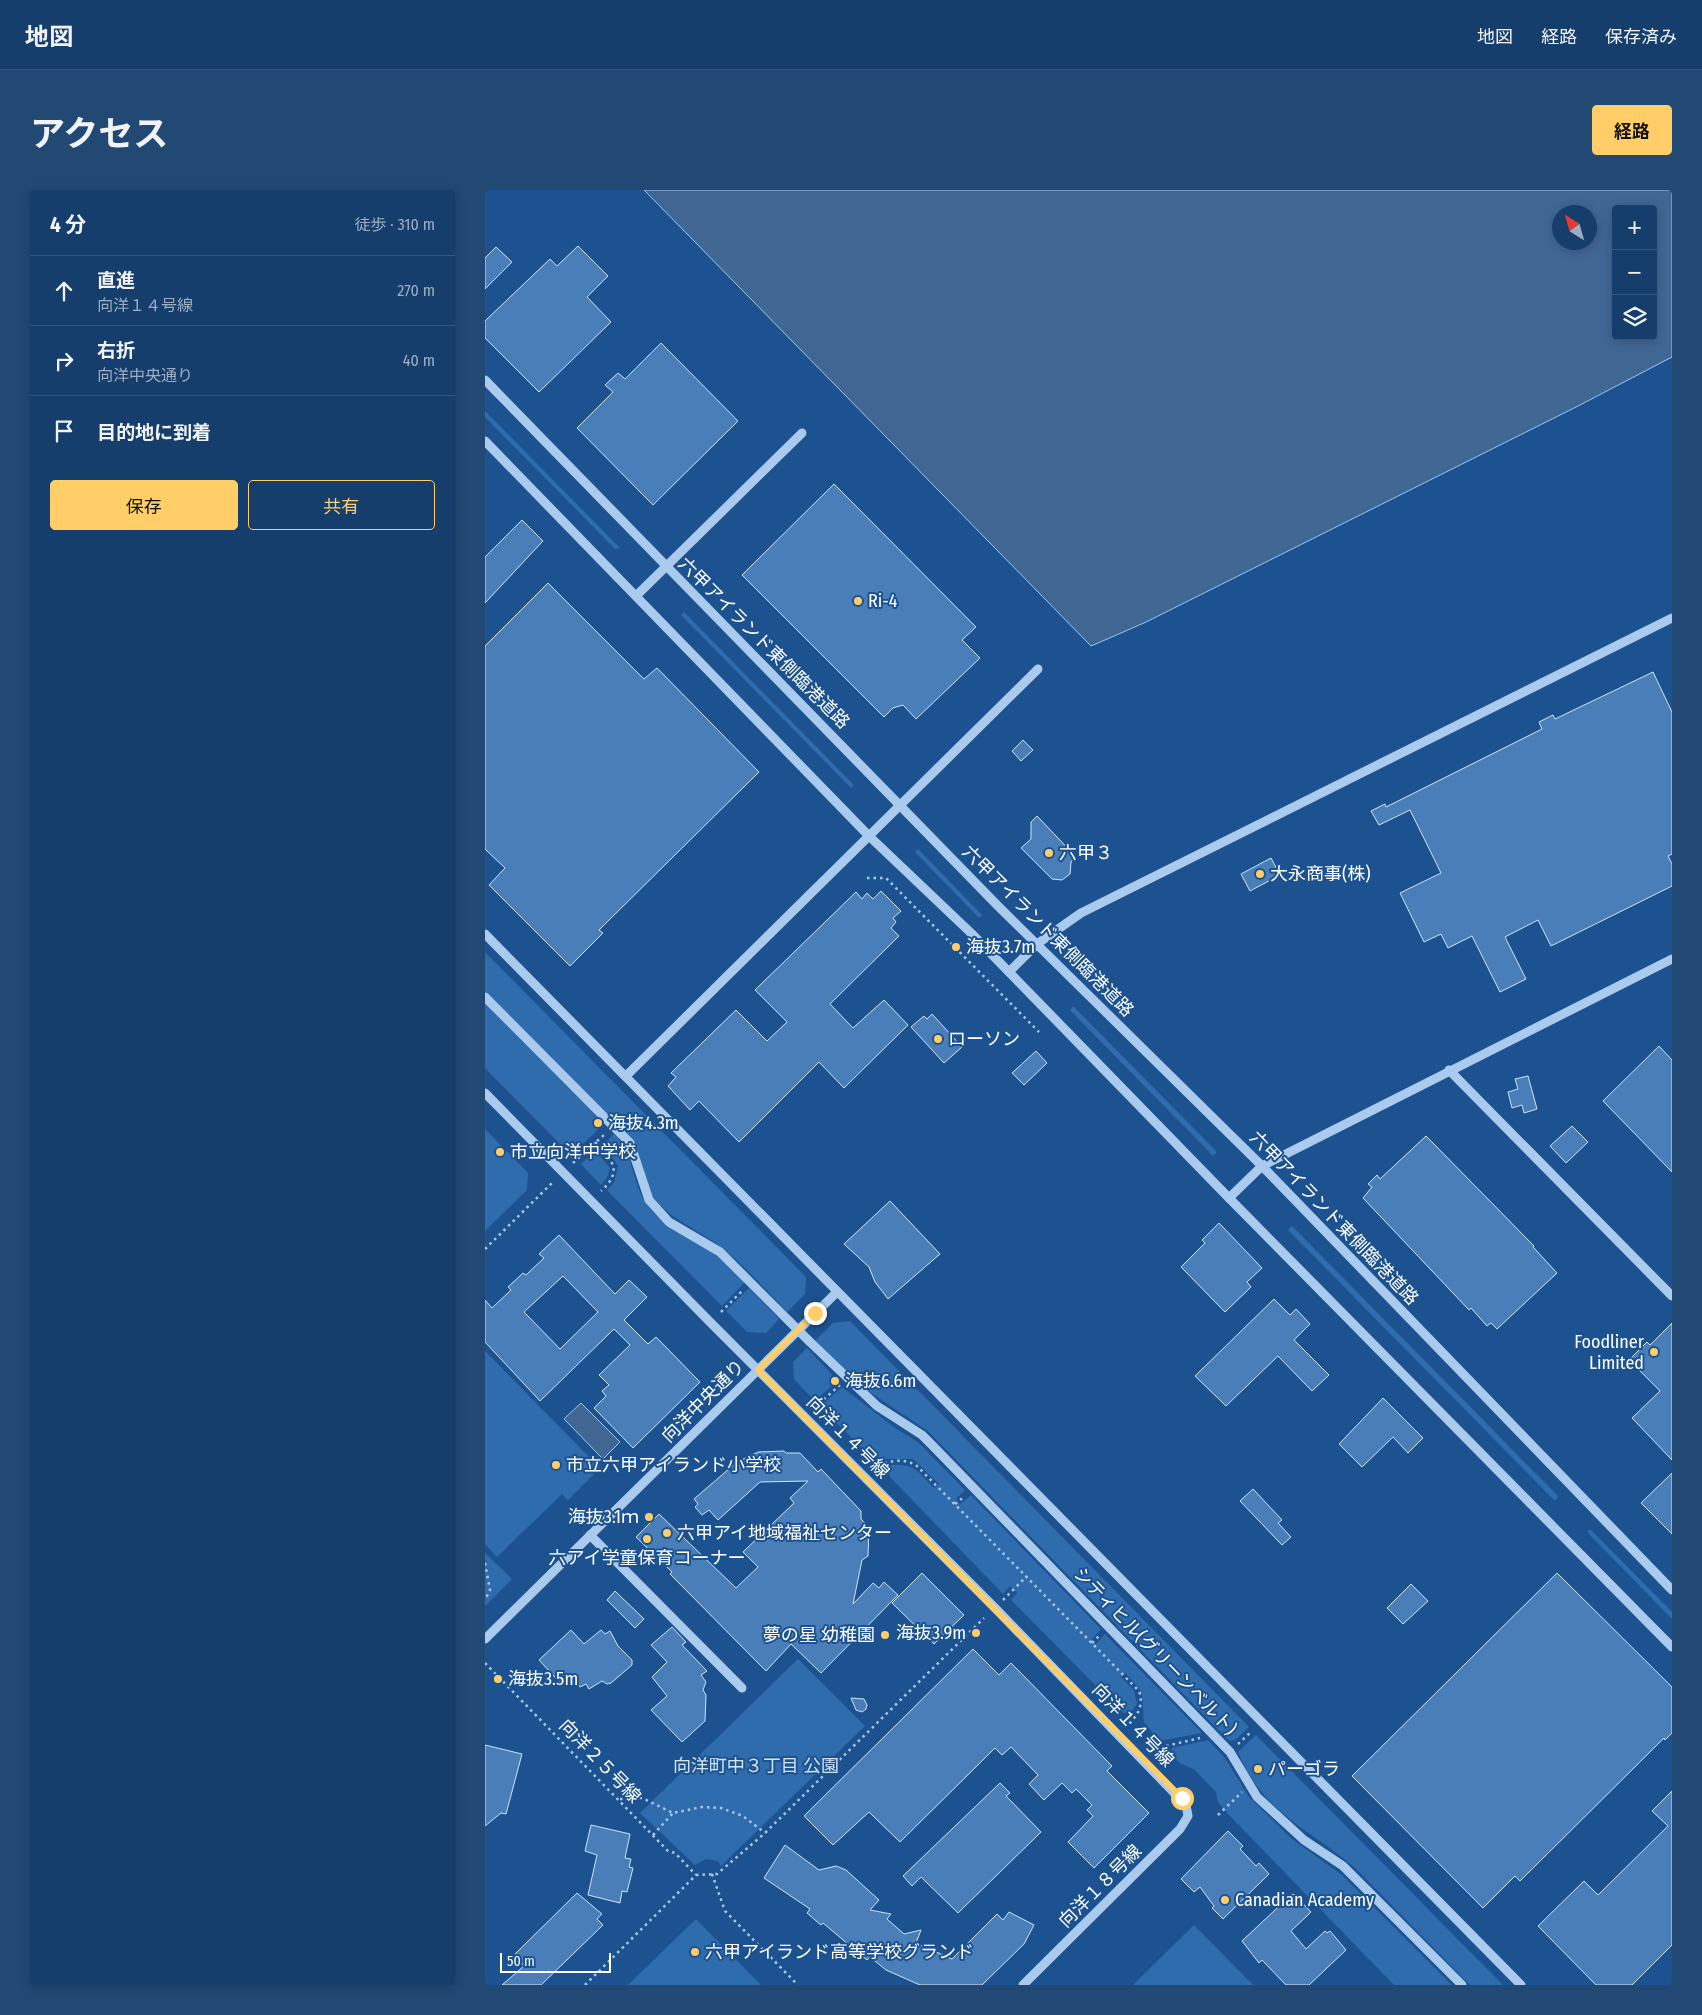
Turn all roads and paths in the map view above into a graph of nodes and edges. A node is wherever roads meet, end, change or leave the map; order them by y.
1 (485, 380) edge
2 (802, 433) dead end
3 (485, 441) edge
4 (666, 566) junction
5 (637, 595) junction
6 (1672, 618) edge
7 (1038, 669) dead end
8 (901, 805) junction
9 (869, 836) junction
10 (867, 878) dead end
11 (485, 934) edge
12 (1037, 944) junction
13 (1672, 958) edge
14 (1009, 972) junction
15 (485, 997) edge
16 (1039, 1032) dead end
17 (1449, 1070) junction
18 (626, 1076) junction
19 (485, 1093) edge
20 (573, 1163) dead end
21 (1262, 1166) junction
22 (554, 1181) dead end
23 (601, 1191) dead end
24 (1229, 1198) junction
25 (485, 1249) edge
26 (751, 1282) junction
27 (837, 1292) junction
28 (1672, 1296) edge
29 (721, 1312) dead end
30 (758, 1370) junction
31 (847, 1379) junction
32 (814, 1408) dead end
33 (872, 1467) dead end
34 (591, 1535) junction
35 (485, 1563) edge
36 (1027, 1576) junction
37 (1672, 1590) edge
38 (485, 1600) edge
39 (1003, 1600) dead end
40 (984, 1618) dead end
41 (485, 1638) edge
42 (1672, 1647) edge
43 (485, 1662) edge
44 (743, 1688) dead end
45 (1128, 1725) dead end
46 (1252, 1731) dead end
47 (1214, 1735) junction
48 (1230, 1752) junction
49 (1156, 1754) dead end
50 (1249, 1786) junction
51 (620, 1799) junction
52 (1186, 1805) joint
53 (673, 1813) junction
54 (1218, 1815) dead end
55 (765, 1833) junction
56 (653, 1835) junction
57 (712, 1874) junction
58 (697, 1875) junction
59 (585, 1985) edge
60 (798, 1985) edge
61 (1023, 1985) edge
62 (1462, 1985) edge
63 (1521, 1985) edge

1 - 4 street, 六甲アイランド東側臨港道路
2 - 4 street
3 - 5 street
4 - 5 street
4 - 8 street, 六甲アイランド東側臨港道路
5 - 9 street
6 - 12 street
7 - 8 street
8 - 9 street
8 - 12 street, 六甲アイランド東側臨港道路
9 - 14 street
9 - 18 street
10 - 16 path
11 - 18 street
12 - 14 street
12 - 21 street, 六甲アイランド東側臨港道路
13 - 17 street
14 - 24 street
15 - 26 street
17 - 21 street
17 - 28 street
18 - 27 street
19 - 30 street, 向洋１４号線
20 - 23 path
21 - 24 street
21 - 37 street, 六甲アイランド東側臨港道路
22 - 25 path
24 - 42 street
26 - 29 path
26 - 31 street, シティヒル(グリーンベルト), bridge
27 - 30 street, 向洋中央通り
27 - 63 street
30 - 34 street, 向洋中央通り
30 - 52 street, 向洋１４号線
31 - 32 path
31 - 47 street, シティヒル(グリーンベルト)
33 - 36 path
34 - 41 street, 向洋中央通り
34 - 44 street
35 - 38 path
36 - 39 path
36 - 45 path
40 - 55 path
43 - 51 path, 向洋２５号線
46 - 48 path
47 - 48 street, シティヒル(グリーンベルト)
47 - 49 path
48 - 50 street, シティヒル(グリーンベルト)
50 - 54 path
50 - 62 street, シティヒル(グリーンベルト)
51 - 53 path
51 - 56 path, 向洋２５号線
52 - 61 street, 向洋１８号線
53 - 55 path
53 - 56 path
55 - 57 path
56 - 58 path, 向洋２５号線
57 - 58 path
57 - 60 path
58 - 59 path

